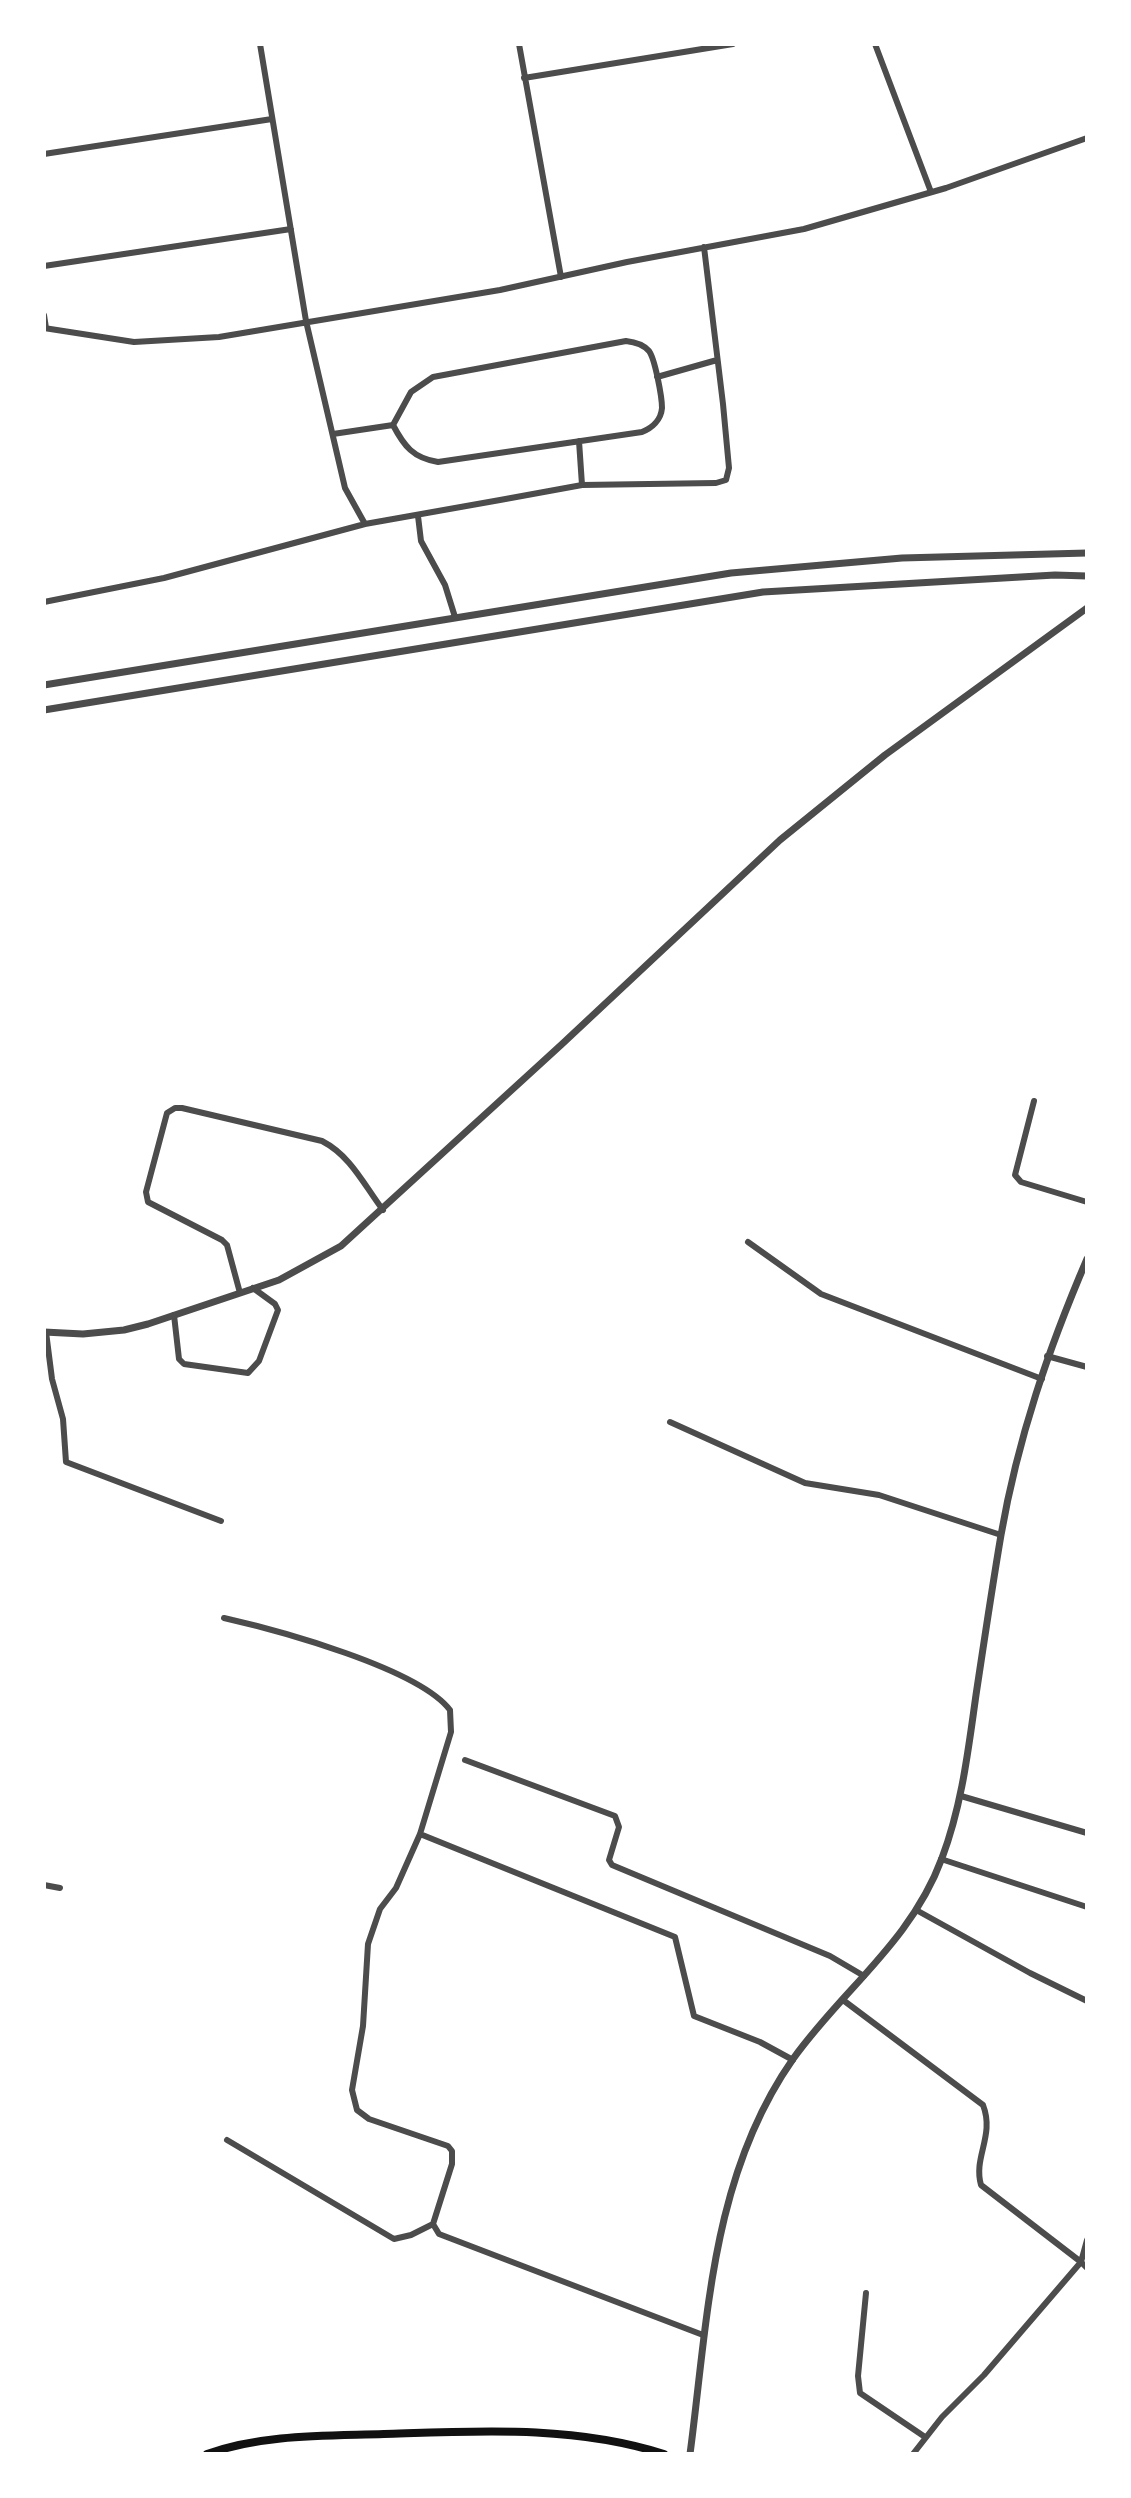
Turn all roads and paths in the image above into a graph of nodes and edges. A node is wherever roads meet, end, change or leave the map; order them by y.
1 (260, 44) edge
2 (519, 44) edge
3 (733, 44) edge
4 (875, 44) edge
5 (524, 78) junction
6 (272, 119) junction
7 (1087, 138) edge
8 (44, 154) edge
9 (931, 192) junction
10 (291, 229) junction
11 (704, 247) junction
12 (44, 266) edge
13 (561, 277) junction
14 (44, 315) edge
15 (306, 321) junction
16 (45, 328) edge
17 (717, 360) junction
18 (657, 377) junction
19 (393, 425) junction
20 (333, 434) junction
21 (579, 441) junction
22 (582, 485) junction
23 (418, 516) junction
24 (365, 524) junction
25 (1087, 553) edge
26 (1087, 576) edge
27 (44, 602) edge
28 (1087, 608) edge
29 (455, 617) junction
30 (44, 685) edge
31 (44, 710) edge
32 (1034, 1101) dead end
33 (1087, 1202) edge
34 (383, 1210) junction
35 (748, 1242) dead end
36 (1087, 1259) edge
37 (1084, 1274) edge
38 (253, 1288) junction
39 (240, 1293) junction
40 (174, 1315) junction
41 (45, 1332) edge
42 (1047, 1356) junction
43 (1087, 1367) edge
44 (1042, 1379) junction
45 (670, 1422) dead end
46 (221, 1521) dead end
47 (1001, 1535) junction
48 (224, 1618) dead end
49 (465, 1760) dead end
50 (961, 1796) junction
51 (1087, 1833) edge
52 (420, 1834) junction
53 (941, 1859) junction
54 (44, 1885) edge
55 (60, 1888) dead end
56 (1087, 1907) edge
57 (918, 1911) junction
58 (864, 1976) junction
59 (843, 2000) junction
60 (1087, 2001) edge
61 (793, 2060) junction
62 (227, 2140) dead end
63 (433, 2224) junction
64 (1087, 2240) edge
65 (1084, 2265) edge
66 (866, 2293) dead end
67 (703, 2335) junction
68 (925, 2437) junction
69 (207, 2454) edge
70 (664, 2454) edge
71 (690, 2454) edge
72 (913, 2454) edge

1 - 6 street
2 - 5 street
3 - 5 street
4 - 9 street
5 - 13 street
6 - 8 street
6 - 10 street
7 - 9 street
9 - 11 street
10 - 12 street
10 - 15 street
11 - 13 street
11 - 17 street
13 - 15 street
14 - 16 street
15 - 16 street
15 - 20 street
17 - 18 street
17 - 22 street
18 - 19 street
18 - 21 street
19 - 20 street
19 - 21 street
20 - 24 street
21 - 22 street
22 - 23 street
23 - 24 street
23 - 29 street
24 - 27 street
25 - 29 street
26 - 31 street
28 - 34 street
29 - 30 street
32 - 33 street
34 - 38 street
34 - 39 street
35 - 44 street
36 - 37 street
37 - 42 street
38 - 39 street
38 - 40 street
39 - 40 street
40 - 41 street
41 - 46 street
42 - 43 street
42 - 44 street
44 - 47 street
45 - 47 street
47 - 50 street
48 - 52 street
49 - 58 street
50 - 51 street
50 - 53 street
52 - 61 street
52 - 63 street
53 - 56 street
53 - 57 street
54 - 55 street
57 - 58 street
57 - 60 street
58 - 59 street
59 - 61 street
59 - 65 street
61 - 67 street
62 - 63 street
63 - 67 street
64 - 65 street
65 - 68 street
66 - 68 street
67 - 71 street
68 - 72 street
69 - 70 main road

